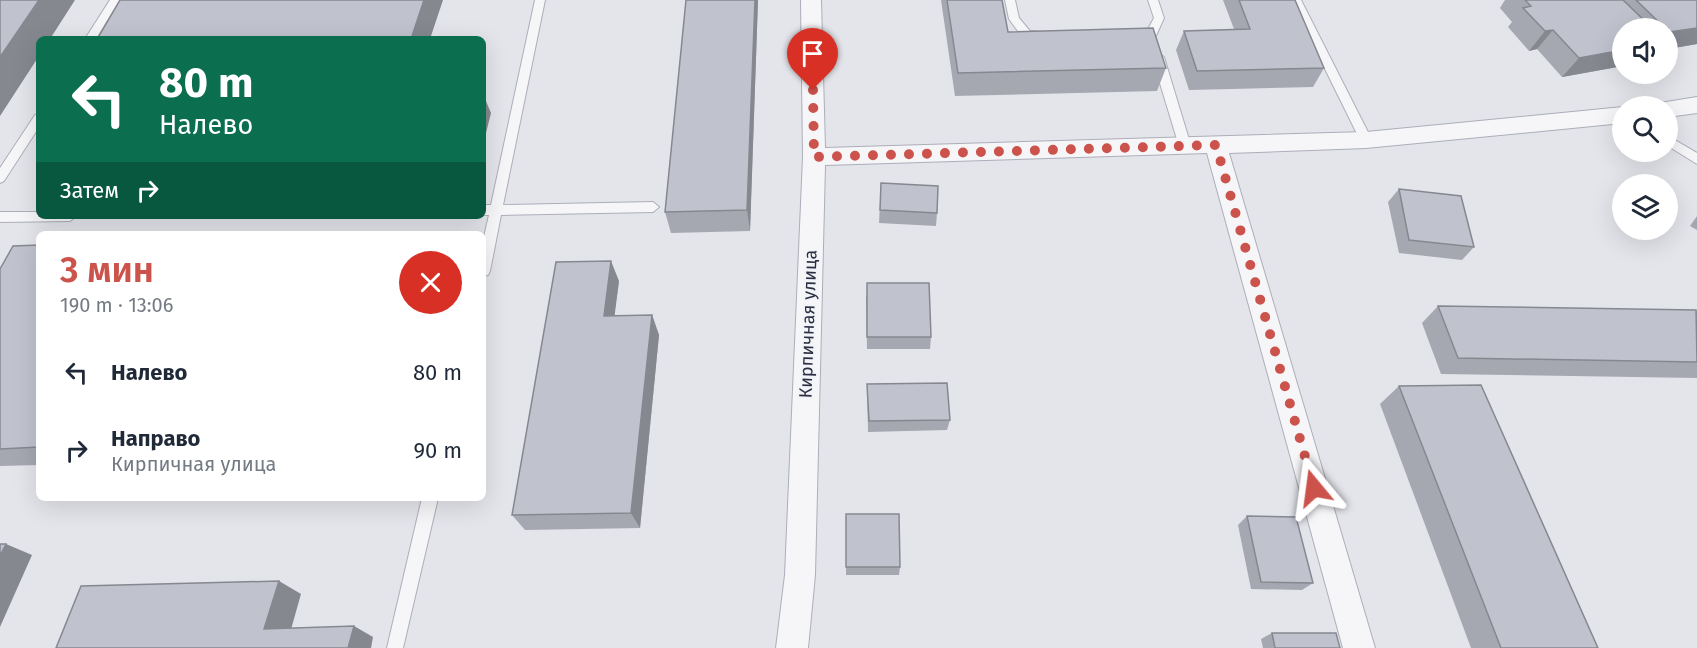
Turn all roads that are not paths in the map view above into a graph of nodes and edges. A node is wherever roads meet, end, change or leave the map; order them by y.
1 (115, 0) edge
2 (540, 0) edge
3 (811, 0) edge
4 (1010, 0) edge
5 (1153, 0) edge
6 (1296, 0) edge
7 (1050, 35) edge
8 (1129, 35) edge
9 (1151, 35) junction
10 (92, 36) edge
11 (1697, 105) edge
12 (1678, 108) edge
13 (1612, 116) edge
14 (36, 123) edge
15 (1366, 140) junction
16 (1216, 145) junction
17 (1185, 146) junction
18 (1678, 147) edge
19 (814, 157) junction
20 (1697, 159) edge
21 (0, 178) edge
22 (652, 207) dead end
23 (497, 209) junction
24 (486, 210) edge
25 (36, 216) edge
26 (0, 217) edge
27 (486, 258) edge
28 (429, 501) edge
29 (395, 648) edge
30 (792, 648) edge
31 (1359, 648) edge

1 - 10 lane
2 - 23 lane
3 - 19 street, Кирпичная улица
4 - 7 lane
5 - 9 lane
6 - 15 lane
8 - 9 lane
9 - 17 lane
11 - 12 street
13 - 15 street
14 - 21 lane
15 - 16 street
16 - 17 street
16 - 31 street
17 - 19 street
18 - 20 lane
19 - 30 street, Кирпичная улица
22 - 23 lane
23 - 24 lane
23 - 27 lane
25 - 26 lane
28 - 29 lane

